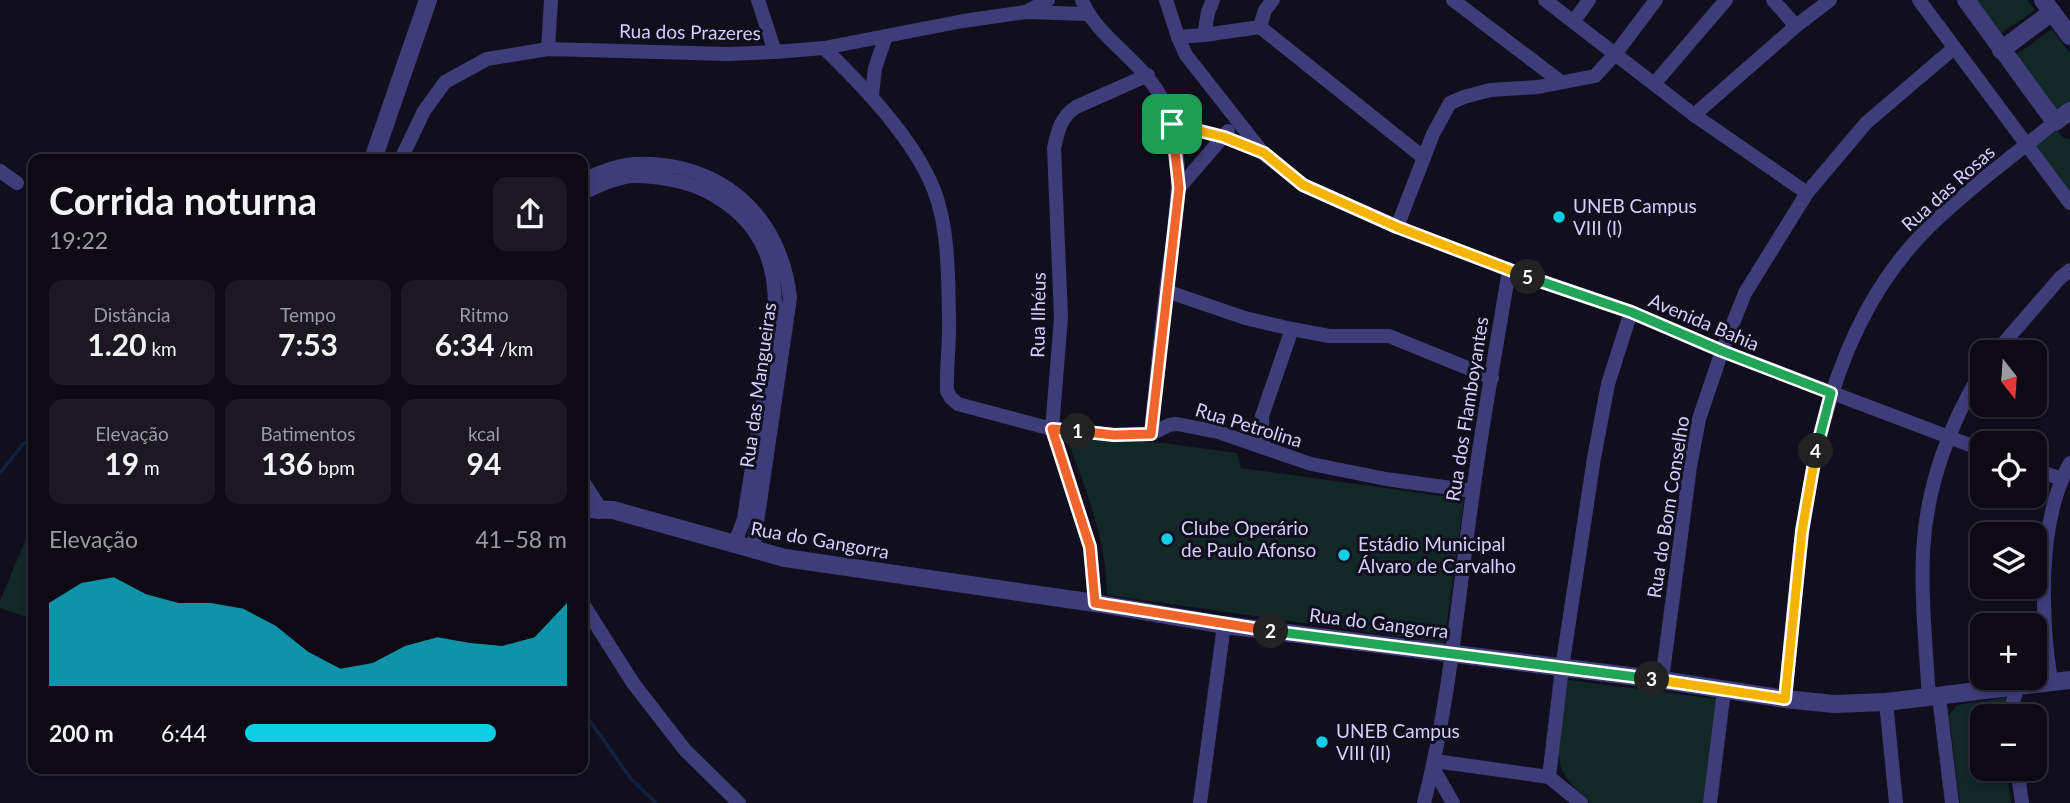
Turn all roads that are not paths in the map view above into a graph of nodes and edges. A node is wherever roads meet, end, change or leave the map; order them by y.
1 (428, 0) edge
2 (551, 0) edge
3 (758, 0) edge
4 (1048, 0) edge
5 (1166, 0) edge
6 (1213, 0) edge
7 (1273, 0) edge
8 (1453, 0) edge
9 (1545, 0) edge
10 (1589, 0) edge
11 (1656, 0) edge
12 (1726, 0) edge
13 (1773, 0) edge
14 (1830, 0) edge
15 (1919, 0) edge
16 (1966, 0) edge
17 (2048, 6) edge
18 (1085, 7) edge
19 (1026, 12) junction
20 (1574, 21) junction
21 (1796, 26) junction
22 (1260, 27) junction
23 (1204, 35) junction
24 (886, 36) junction
25 (2070, 36) edge
26 (1178, 37) junction
27 (824, 48) junction
28 (1954, 48) junction
29 (548, 49) junction
30 (2001, 50) junction
31 (775, 52) junction
32 (1616, 53) junction
33 (1147, 75) junction
34 (1561, 82) junction
35 (1654, 84) junction
36 (872, 94) junction
37 (2070, 111) edge
38 (1694, 115) junction
39 (1237, 119) junction
40 (2055, 122) junction
41 (1172, 124) junction
42 (1224, 137) junction
43 (2028, 144) junction
44 (1264, 153) junction
45 (375, 154) edge
46 (403, 154) edge
47 (1423, 158) junction
48 (632, 170) junction
49 (0, 171) edge
50 (588, 179) edge
51 (17, 183) dead end
52 (1179, 188) junction
53 (588, 191) edge
54 (1807, 193) junction
55 (2070, 203) edge
56 (1397, 227) junction
57 (1509, 270) junction
58 (2070, 270) edge
59 (1166, 291) junction
60 (1631, 312) junction
61 (1292, 330) junction
62 (2006, 340) edge
63 (1722, 351) junction
64 (775, 373) junction
65 (1492, 378) junction
66 (1970, 392) edge
67 (1831, 393) junction
68 (1052, 429) junction
69 (1151, 434) junction
70 (1949, 437) junction
71 (1970, 445) edge
72 (1263, 446) junction
73 (2070, 463) edge
74 (2047, 474) edge
75 (2061, 479) junction
76 (1473, 491) junction
77 (591, 510) edge
78 (734, 545) junction
79 (753, 550) junction
80 (1095, 603) junction
81 (588, 612) edge
82 (1224, 625) junction
83 (1452, 653) junction
84 (1562, 668) junction
85 (1662, 680) junction
86 (2070, 680) edge
87 (2051, 682) junction
88 (2047, 683) edge
89 (1993, 690) edge
90 (1724, 691) junction
91 (1934, 697) junction
92 (1785, 699) junction
93 (1886, 702) junction
94 (1434, 764) junction
95 (1549, 777) junction
96 (2019, 781) edge
97 (739, 803) edge
98 (1200, 803) edge
99 (1424, 803) edge
100 (1453, 803) edge
101 (1581, 803) edge
102 (1710, 803) edge
103 (1896, 803) edge
104 (1952, 803) edge
105 (2022, 803) edge

1 - 45 street
2 - 29 street
3 - 31 street
4 - 19 street, Rua dos Prazeres
5 - 26 street, Avenida Bahia
6 - 23 street
7 - 22 street
8 - 34 street
9 - 20 street
10 - 20 street
11 - 32 street
12 - 35 street
13 - 21 street
14 - 21 street
15 - 28 street
16 - 30 street
17 - 25 street
17 - 30 street
18 - 19 street, Rua dos Prazeres
18 - 33 street
19 - 24 street, Rua dos Prazeres
20 - 32 street
21 - 38 street
22 - 23 street
22 - 47 street
23 - 26 street
24 - 27 street, Rua dos Prazeres
24 - 36 street
26 - 39 street, Avenida Bahia
27 - 31 street, Rua dos Prazeres
27 - 36 street
28 - 43 street
28 - 54 street, Rua do Bom Conselho
29 - 31 street, Rua dos Prazeres
29 - 46 street, Rua dos Prazeres
30 - 40 street
32 - 34 street
32 - 35 street
33 - 41 street
33 - 68 street, Rua Ilhéus
34 - 47 street
35 - 38 street
36 - 68 street, Rua Petrolina
37 - 40 street
38 - 54 street
39 - 42 street
39 - 44 street, Avenida Bahia
40 - 43 street, Rua das Rosas
41 - 42 street, Avenida Bahia
41 - 52 street
42 - 44 street, Avenida Bahia
42 - 52 street
43 - 55 street
43 - 67 street, Rua das Rosas
44 - 56 street, Avenida Bahia
47 - 56 street
48 - 50 street, Rua das Mangueiras
48 - 53 street, Rua das Mangueiras
48 - 64 street, Rua das Mangueiras
49 - 51 street
52 - 59 street
54 - 63 street, Rua do Bom Conselho
56 - 57 street, Avenida Bahia
57 - 60 street, Avenida Bahia
57 - 65 street, Rua dos Flamboyantes
58 - 62 street
59 - 61 street
59 - 69 street
60 - 63 street, Avenida Bahia
60 - 84 street
61 - 65 street
61 - 72 street
63 - 67 street, Avenida Bahia
63 - 85 street, Rua do Bom Conselho
64 - 78 street, Rua das Mangueiras
64 - 79 street, Rua das Mangueiras
65 - 76 street, Rua dos Flamboyantes
66 - 70 street
67 - 70 street, Avenida Bahia
67 - 92 street, Rua das Rosas
68 - 69 street, Rua Petrolina
68 - 80 street, Rua Ilhéus
69 - 72 street, Rua Petrolina
70 - 71 street, Avenida Bahia
70 - 91 street
72 - 76 street, Rua Petrolina
73 - 75 street
74 - 75 street
75 - 87 street
76 - 83 street, Rua dos Flamboyantes
77 - 78 street, Rua do Gangorra
78 - 79 street, Rua do Gangorra
79 - 80 street, Rua do Gangorra
80 - 82 street, Rua do Gangorra
81 - 97 street
82 - 83 street, Rua do Gangorra
82 - 98 street
83 - 84 street, Rua do Gangorra
83 - 94 street, Rua dos Flamboyantes
84 - 85 street, Rua do Gangorra
84 - 95 street
85 - 90 street, Rua do Gangorra
86 - 87 street, Rua do Gangorra
87 - 88 street, Rua do Gangorra
89 - 91 street, Rua do Gangorra
90 - 92 street, Rua do Gangorra
90 - 102 street
91 - 93 street, Rua do Gangorra
91 - 104 street
92 - 93 street, Rua do Gangorra
93 - 103 street
94 - 95 street
94 - 99 street, Rua dos Flamboyantes
94 - 100 street
95 - 101 street
96 - 105 street

